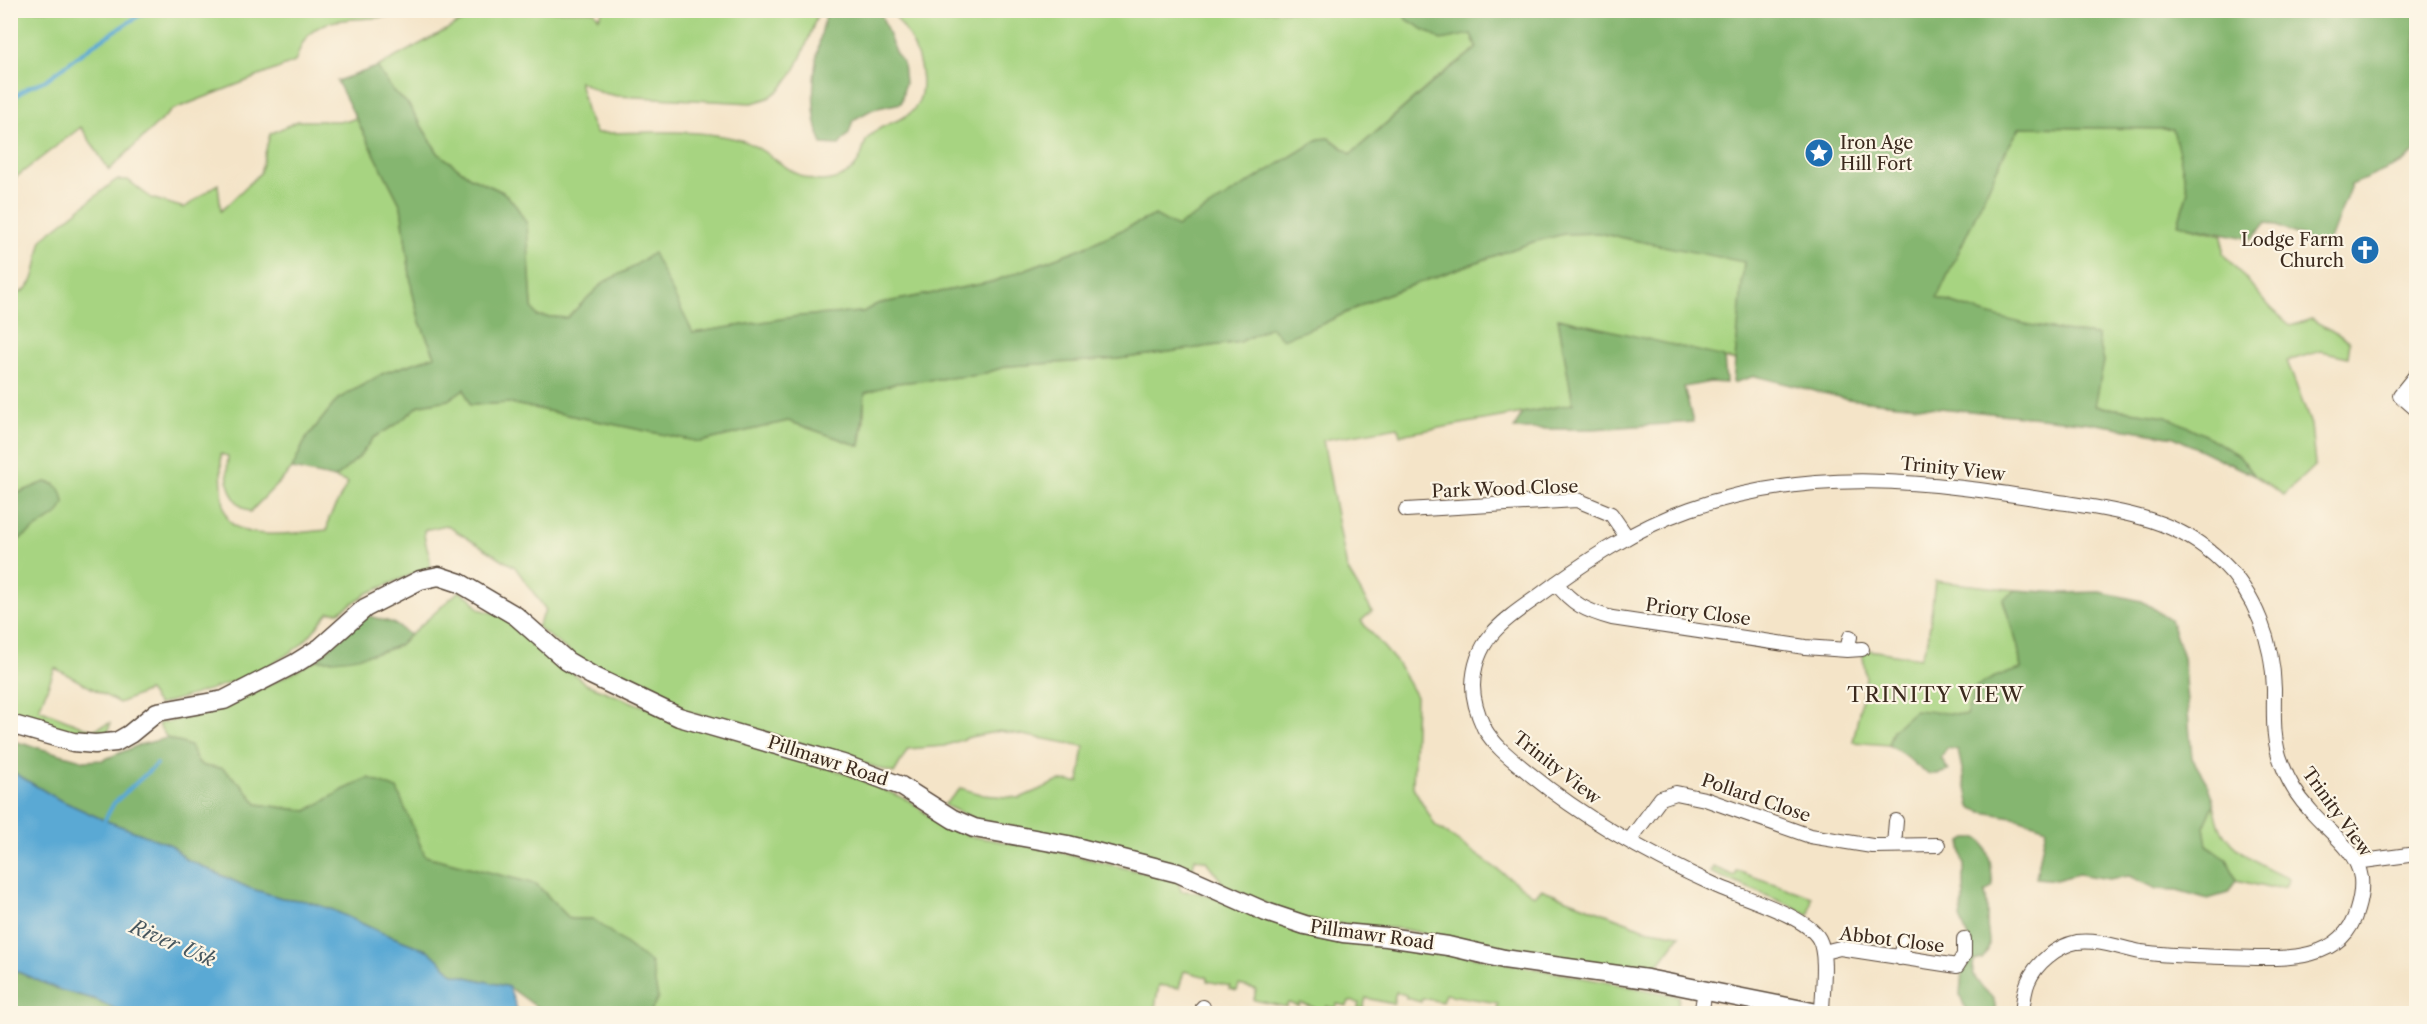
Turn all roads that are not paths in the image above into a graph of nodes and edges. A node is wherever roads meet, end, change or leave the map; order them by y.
1 (2416, 375) edge
2 (2416, 409) edge
3 (1406, 510) dead end
4 (1627, 537) junction
5 (1556, 583) junction
6 (1862, 649) dead end
7 (10, 724) edge
8 (1896, 821) dead end
9 (1629, 841) junction
10 (1894, 845) junction
11 (1938, 845) dead end
12 (2416, 854) edge
13 (2356, 862) junction
14 (1964, 939) dead end
15 (1905, 942) dead end
16 (1824, 952) junction
17 (1900, 958) junction
18 (1705, 991) junction
19 (1701, 1014) edge
20 (1822, 1014) edge
21 (2022, 1014) edge

1 - 2 street
3 - 4 street, Park Wood Close
4 - 5 street, Trinity View
4 - 13 street, Trinity View
5 - 6 street, Priory Close
5 - 9 street, Trinity View
7 - 18 street, Pillmawr Road
8 - 10 street
9 - 10 street, Pollard Close
9 - 16 street, Trinity View
10 - 11 street, Pollard Close
12 - 13 street
13 - 21 street, Trinity View
14 - 17 street, Abbot Close
15 - 17 street
16 - 17 street, Abbot Close
16 - 20 street
18 - 19 street
18 - 20 street

